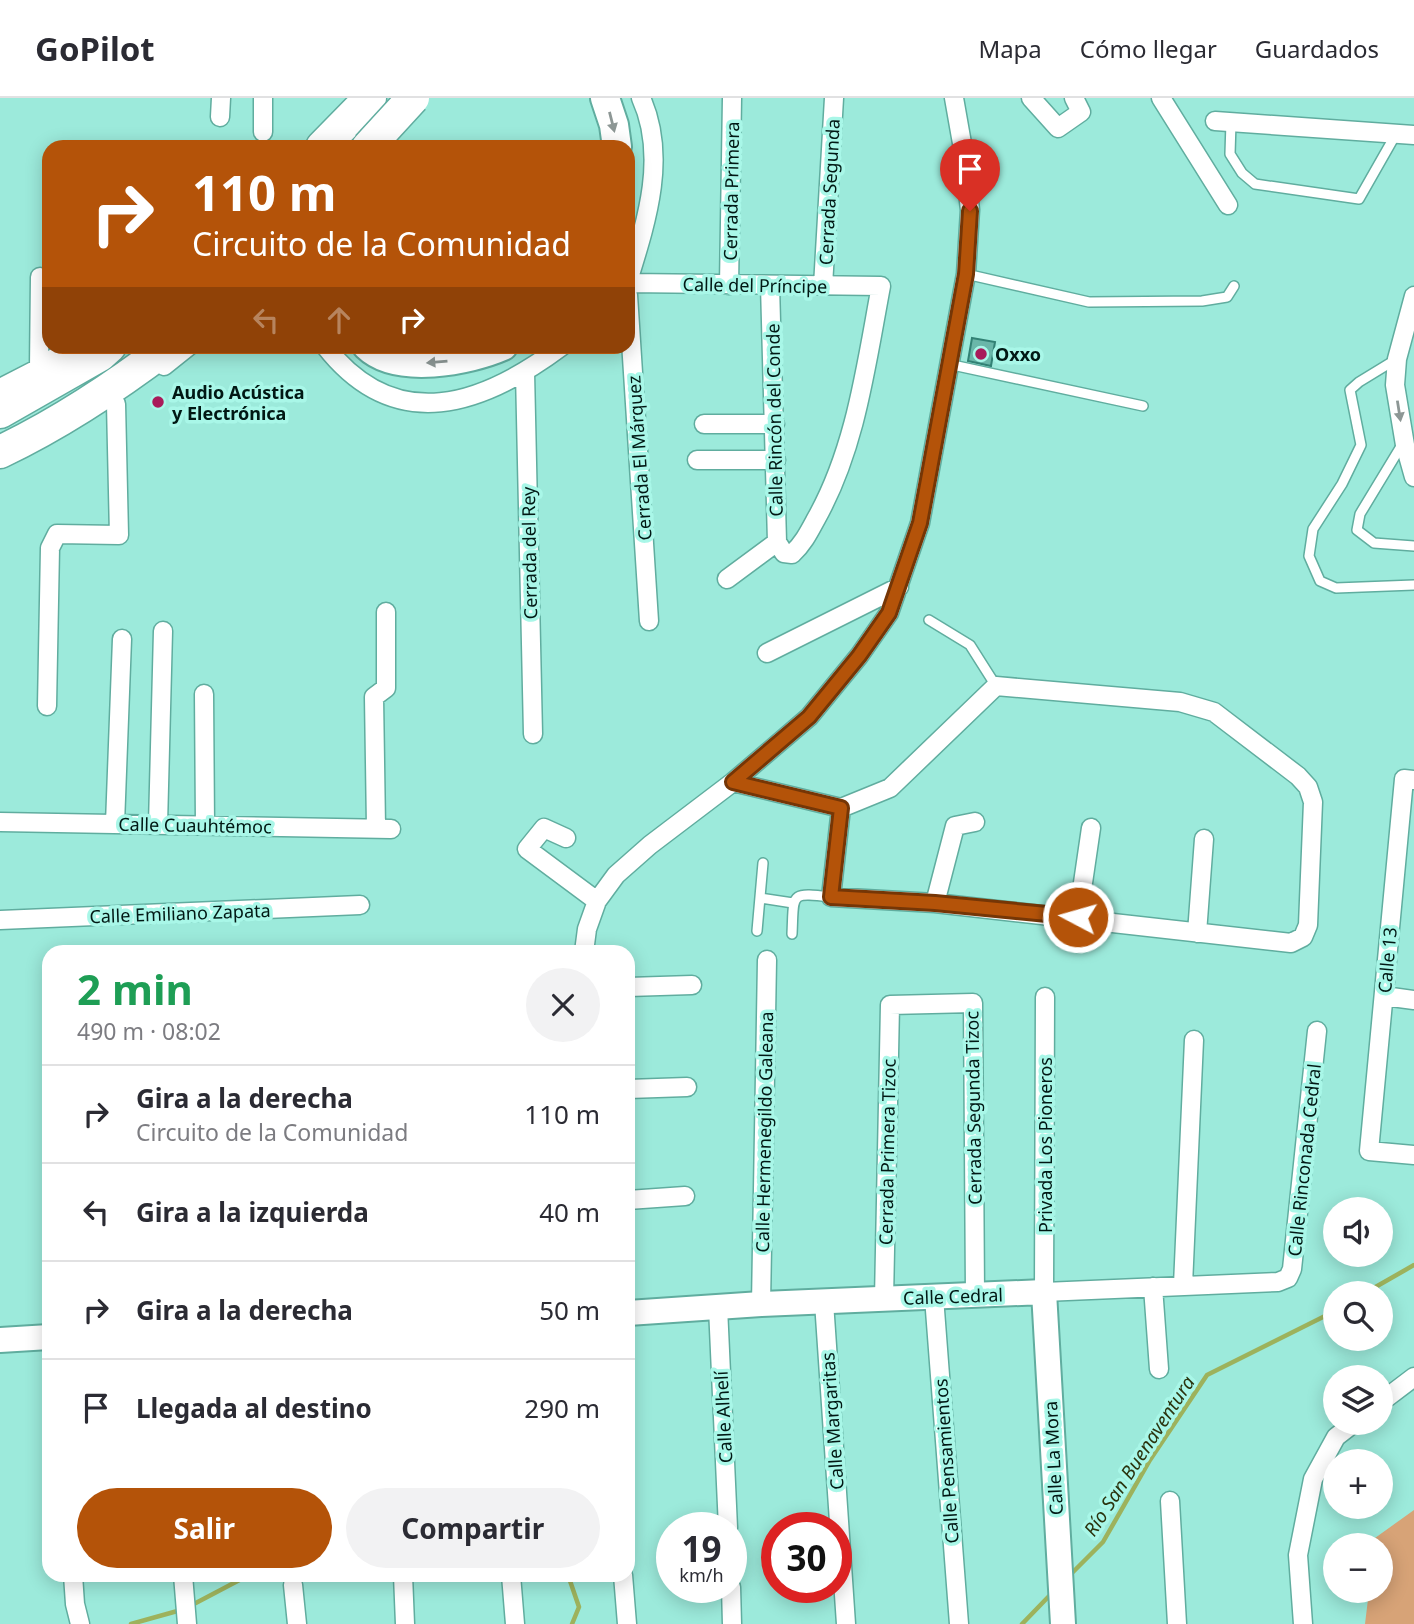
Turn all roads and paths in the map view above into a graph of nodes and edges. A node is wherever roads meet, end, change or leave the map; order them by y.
1 (221, 98) edge
2 (263, 98) edge
3 (370, 98) edge
4 (605, 98) edge
5 (641, 98) edge
6 (732, 98) edge
7 (834, 98) edge
8 (954, 98) edge
9 (1031, 98) edge
10 (1074, 98) edge
11 (1161, 98) edge
12 (403, 100) edge
13 (220, 117) dead end
14 (1223, 122) joint
15 (263, 132) dead end
16 (1396, 134) junction
17 (1414, 135) edge
18 (329, 140) edge
19 (343, 140) edge
20 (366, 140) edge
21 (373, 140) edge
22 (379, 140) edge
23 (616, 140) edge
24 (1228, 205) dead end
25 (635, 259) edge
26 (966, 274) junction
27 (40, 276) dead end
28 (635, 282) edge
29 (729, 285) junction
30 (770, 285) junction
31 (823, 286) junction
32 (1234, 286) dead end
33 (1414, 296) edge
34 (60, 354) edge
35 (101, 354) edge
36 (126, 354) edge
37 (141, 354) edge
38 (158, 354) edge
39 (179, 354) edge
40 (331, 354) edge
41 (380, 354) edge
42 (485, 354) edge
43 (551, 354) edge
44 (632, 354) edge
45 (1397, 359) junction
46 (948, 364) junction
47 (39, 368) junction
48 (525, 372) junction
49 (0, 388) edge
50 (116, 404) junction
51 (1143, 406) dead end
52 (0, 412) edge
53 (704, 424) dead end
54 (775, 424) junction
55 (0, 430) edge
56 (0, 440) edge
57 (1404, 442) junction
58 (0, 452) edge
59 (697, 460) dead end
60 (776, 460) junction
61 (0, 466) edge
62 (1414, 477) edge
63 (1414, 546) edge
64 (781, 548) junction
65 (727, 579) dead end
66 (1414, 585) edge
67 (899, 587) junction
68 (386, 612) dead end
69 (929, 620) dead end
70 (649, 621) dead end
71 (163, 631) dead end
72 (122, 639) dead end
73 (767, 653) dead end
74 (996, 686) junction
75 (204, 694) dead end
76 (47, 706) dead end
77 (533, 734) dead end
78 (1414, 780) edge
79 (733, 782) junction
80 (841, 808) junction
81 (0, 822) edge
82 (975, 822) dead end
83 (115, 824) junction
84 (158, 825) junction
85 (205, 825) junction
86 (1091, 828) dead end
87 (566, 838) dead end
88 (1204, 839) dead end
89 (763, 863) dead end
90 (831, 897) junction
91 (760, 898) junction
92 (597, 901) junction
93 (793, 903) junction
94 (935, 903) junction
95 (360, 905) dead end
96 (1078, 917) junction
97 (0, 920) edge
98 (757, 931) dead end
99 (1197, 933) junction
100 (792, 934) dead end
101 (585, 945) edge
102 (767, 960) dead end
103 (692, 985) dead end
104 (635, 987) edge
105 (1384, 996) junction
106 (1045, 997) dead end
107 (1414, 1000) edge
108 (890, 1005) joint
109 (1317, 1031) dead end
110 (1194, 1040) dead end
111 (687, 1087) dead end
112 (635, 1089) edge
113 (1414, 1155) edge
114 (685, 1196) dead end
115 (635, 1200) edge
116 (1278, 1282) joint
117 (1183, 1285) junction
118 (1153, 1287) junction
119 (1044, 1292) junction
120 (975, 1295) junction
121 (934, 1297) junction
122 (884, 1299) junction
123 (824, 1301) junction
124 (761, 1304) junction
125 (718, 1307) junction
126 (635, 1313) edge
127 (42, 1337) edge
128 (0, 1340) edge
129 (1159, 1369) dead end
130 (1414, 1377) edge
131 (1393, 1393) edge
132 (1339, 1435) edge
133 (1170, 1501) dead end
134 (727, 1512) edge
135 (73, 1582) edge
136 (183, 1582) edge
137 (403, 1582) edge
138 (512, 1582) edge
139 (624, 1582) edge
140 (293, 1585) dead end
141 (731, 1603) edge
142 (1063, 1620) edge
143 (80, 1624) edge
144 (187, 1624) edge
145 (297, 1624) edge
146 (405, 1624) edge
147 (515, 1624) edge
148 (627, 1624) edge
149 (732, 1624) edge
150 (846, 1624) edge
151 (959, 1624) edge
152 (1177, 1624) edge
153 (1303, 1624) edge

1 - 13 street
2 - 15 street
3 - 18 highway
4 -> 23 main road
5 - 25 street
6 - 29 street, Cerrada Primera
7 - 31 street, Cerrada Segunda
8 - 26 street
9 - 10 street
11 - 24 street
12 - 19 highway
12 - 20 highway
12 - 21 highway, bridge
12 - 22 main road
14 - 16 street
14 - 16 lane
16 - 17 street
26 - 32 lane
26 - 46 street
27 - 47 street
28 - 29 street, Calle del Príncipe
29 - 30 street, Calle del Príncipe
30 - 31 street, Calle del Príncipe
30 - 54 street, Calle Rincón del Conde
31 - 64 street, Calle del Príncipe
33 - 45 street
34 - 47 street
35 - 52 highway
36 - 55 highway
37 - 56 highway
38 - 58 highway
39 - 50 street
40 - 48 street
42 -> 41 main road
43 - 48 street
44 - 70 street, Cerrada El Márquez
45 -> 57 street
45 - 66 lane
46 - 51 lane
46 - 67 street
47 - 49 street
48 - 77 street, Cerrada del Rey
50 - 61 street
50 - 76 street
53 - 54 street
54 - 60 street, Calle Rincón del Conde
57 - 62 street
57 - 63 lane
59 - 60 street
60 - 64 street, Calle Rincón del Conde
64 - 65 street
67 - 73 street
67 - 79 street
68 - 85 street, Calle Cuauhtémoc
69 - 74 lane
71 - 84 street
72 - 83 street
74 - 80 street
74 - 99 street
75 - 85 street
78 - 105 street, Calle 13
79 - 80 street
79 - 92 street
80 - 90 street
81 - 83 street, Calle Cuauhtémoc
82 - 94 street
83 - 84 street, Calle Cuauhtémoc
84 - 85 street, Calle Cuauhtémoc
86 - 96 street
87 - 92 street
88 - 99 street
89 - 91 lane
90 - 93 lane
90 - 94 street
91 - 93 lane
91 - 98 lane
92 - 101 street
93 - 100 lane
94 - 96 street
95 - 97 street, Calle Emiliano Zapata
96 - 99 street
102 - 124 street, Calle Hermenegildo Galeana
103 - 104 street
105 - 107 street
105 - 113 street, Calle 13
106 - 119 street, Privada Los Pioneros
108 - 120 street, Cerrada Segunda Tizoc
108 - 122 street, Cerrada Primera Tizoc
109 - 116 street, Calle Rinconada Cedral
110 - 117 street
111 - 112 street
114 - 115 street
116 - 117 street, Calle Cedral
117 - 118 street, Calle Cedral
118 - 119 street, Calle Cedral
118 - 129 street
119 - 120 street, Calle Cedral
119 - 142 street, Calle La Mora
120 - 121 street, Calle Cedral
121 - 122 street, Calle Cedral
121 - 151 street, Calle Pensamientos
122 - 123 street, Calle Cedral
123 - 124 street, Calle Cedral
123 - 150 street, Calle Margaritas
124 - 125 street, Calle Cedral
125 - 126 street, Calle Cedral
125 - 134 street, Calle Alhelí
127 - 128 street
130 - 131 street
132 - 153 street
133 - 152 street
135 - 143 street
136 - 144 street
137 - 146 street
138 - 147 street
139 - 148 street
140 - 145 street
141 - 149 street

